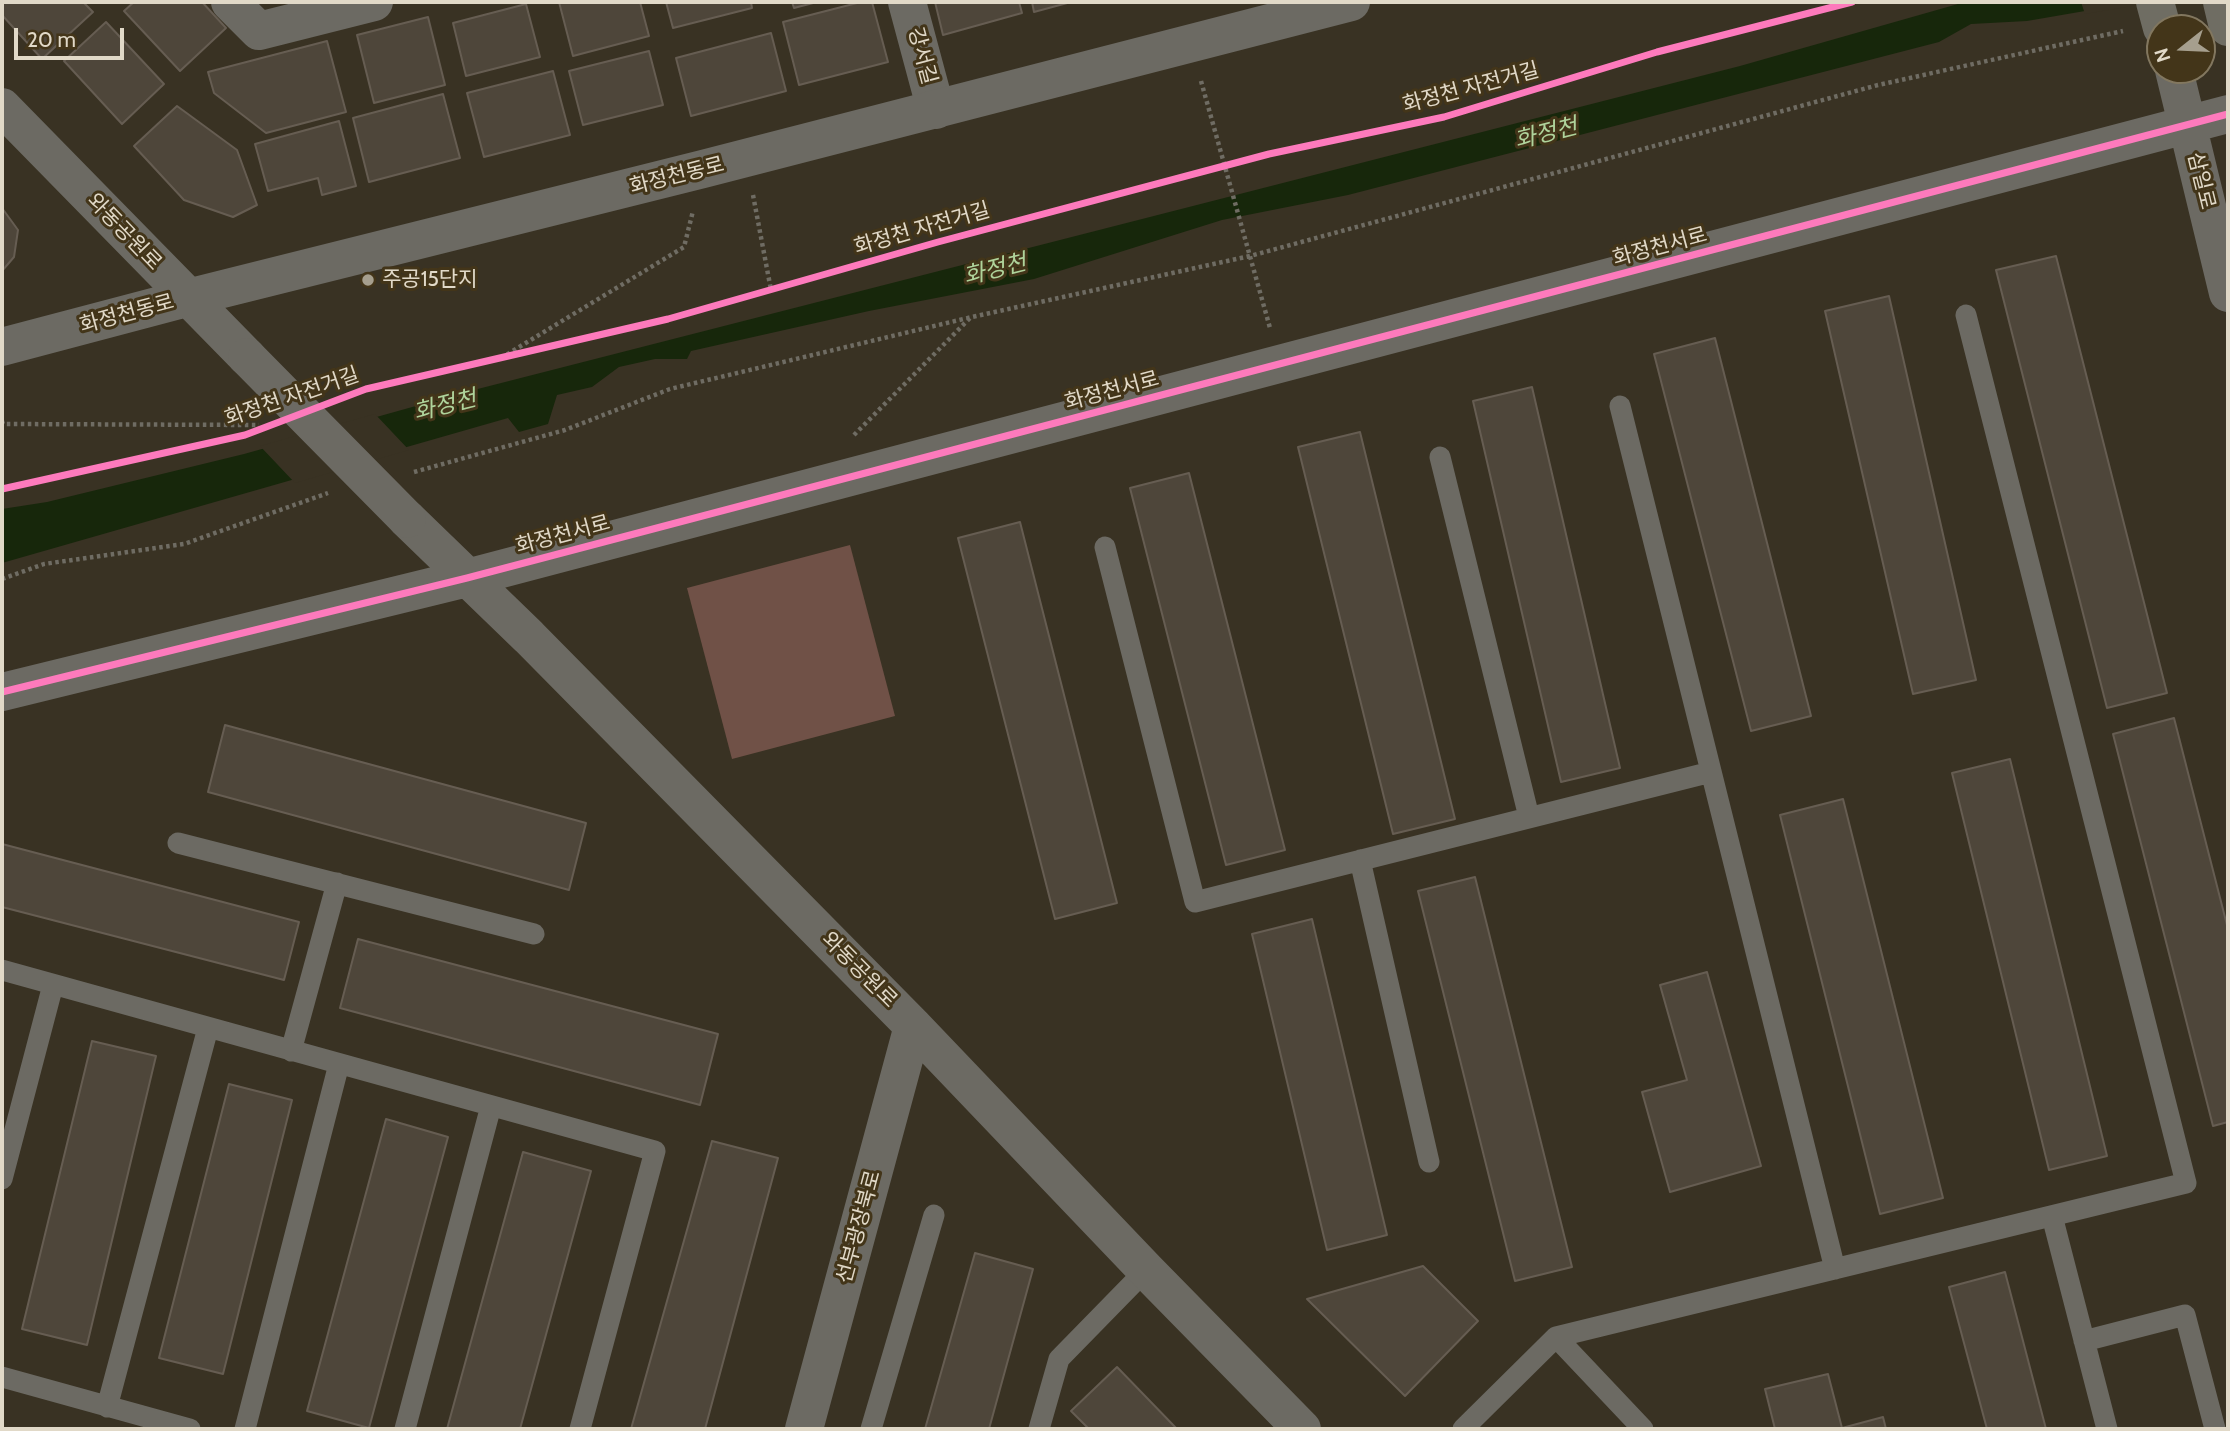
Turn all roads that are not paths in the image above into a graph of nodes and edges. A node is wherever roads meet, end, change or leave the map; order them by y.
1 (230, 2) edge
2 (374, 2) edge
3 (907, 2) edge
4 (1351, 2) edge
5 (2222, 2) edge
6 (2228, 27) edge
7 (2177, 84) edge
8 (2, 107) edge
9 (936, 110) junction
10 (2228, 114) edge
11 (2187, 126) junction
12 (2228, 293) edge
13 (187, 298) junction
14 (1966, 315) dead end
15 (2, 347) edge
16 (1620, 406) dead end
17 (1440, 457) dead end
18 (1105, 547) dead end
19 (467, 578) junction
20 (2, 692) edge
21 (1711, 772) junction
22 (1529, 817) junction
23 (178, 843) dead end
24 (1360, 860) junction
25 (337, 883) junction
26 (534, 934) dead end
27 (2, 970) edge
28 (53, 985) junction
29 (914, 1026) junction
30 (208, 1028) junction
31 (291, 1051) junction
32 (339, 1064) junction
33 (491, 1106) junction
34 (1429, 1162) dead end
35 (2, 1179) edge
36 (934, 1215) dead end
37 (2052, 1216) junction
38 (1835, 1269) junction
39 (1146, 1270) junction
40 (1556, 1337) junction
41 (2084, 1341) junction
42 (2, 1377) edge
43 (107, 1407) junction
44 (190, 1429) edge
45 (246, 1429) edge
46 (405, 1429) edge
47 (580, 1429) edge
48 (804, 1429) edge
49 (871, 1429) edge
50 (1039, 1429) edge
51 (1302, 1429) edge
52 (1463, 1429) edge
53 (1643, 1429) edge
54 (2107, 1429) edge
55 (2215, 1429) edge

1 - 2 street
3 - 9 street, 강서길
4 - 9 street, 화정천동로
5 - 6 main road, bridge
7 - 11 street, 삼일로
8 - 13 street, 와동공원로
9 - 13 street, 화정천동로
10 - 11 street, 화정천서로
11 - 12 street, 삼일로
11 - 19 street, 화정천서로
13 - 15 street, 화정천동로
13 - 19 street, 와동공원로, bridge
14 - 37 lane
16 - 21 lane
17 - 22 lane
18 - 24 lane
19 - 20 street, 화정천서로
19 - 29 street, 와동공원로
21 - 22 lane
21 - 38 lane
22 - 24 lane
23 - 25 lane
24 - 34 lane
25 - 26 lane
25 - 31 lane
27 - 28 lane
28 - 30 lane
28 - 35 lane
29 - 39 street, 와동공원로
29 - 48 street, 선부광장북로
30 - 31 lane
30 - 43 lane
31 - 32 lane
32 - 33 lane
32 - 45 lane
33 - 46 lane
33 - 47 lane
36 - 49 lane
37 - 38 lane
37 - 41 lane
38 - 40 lane
39 - 50 lane
39 - 51 street, 와동공원로
40 - 52 lane
40 - 53 lane
41 - 54 lane
41 - 55 lane
42 - 43 lane
43 - 44 lane

